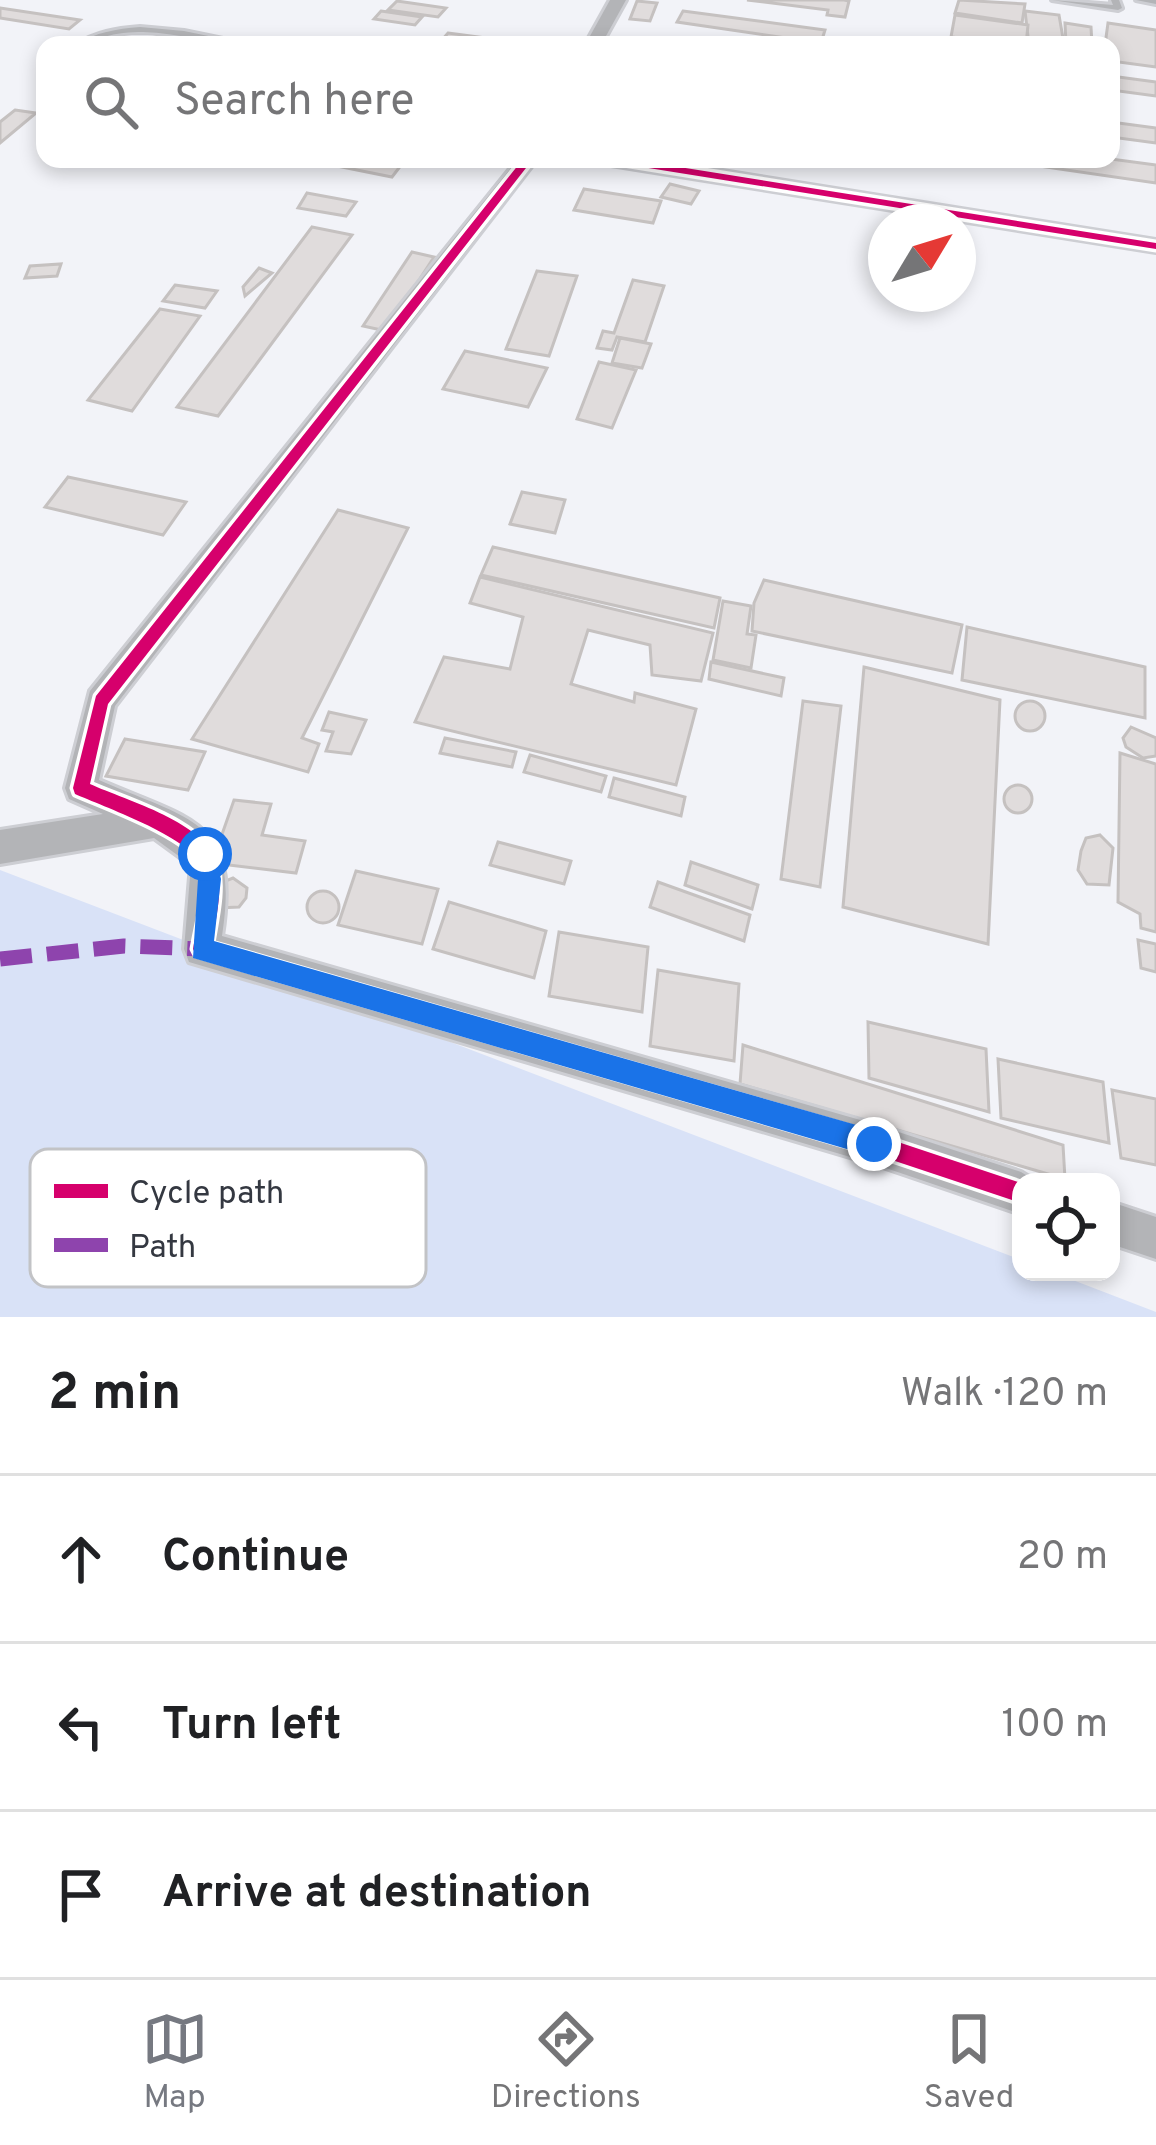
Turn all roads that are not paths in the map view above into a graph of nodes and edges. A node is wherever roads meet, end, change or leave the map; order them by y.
1 (618, 0) edge
2 (1056, 0) edge
3 (1115, 0) edge
4 (1140, 0) edge
5 (1156, 2) edge
6 (96, 36) edge
7 (186, 36) edge
8 (598, 36) edge
9 (521, 168) edge
10 (667, 168) edge
11 (1156, 246) edge
12 (151, 823) junction
13 (0, 847) edge
14 (1012, 1189) edge
15 (1120, 1226) edge
16 (1156, 1238) edge

1 - 8 street
2 - 3 lane
4 - 5 lane
6 - 7 lane
9 - 12 street
10 - 11 street
12 - 13 street
12 - 14 street
15 - 16 street

